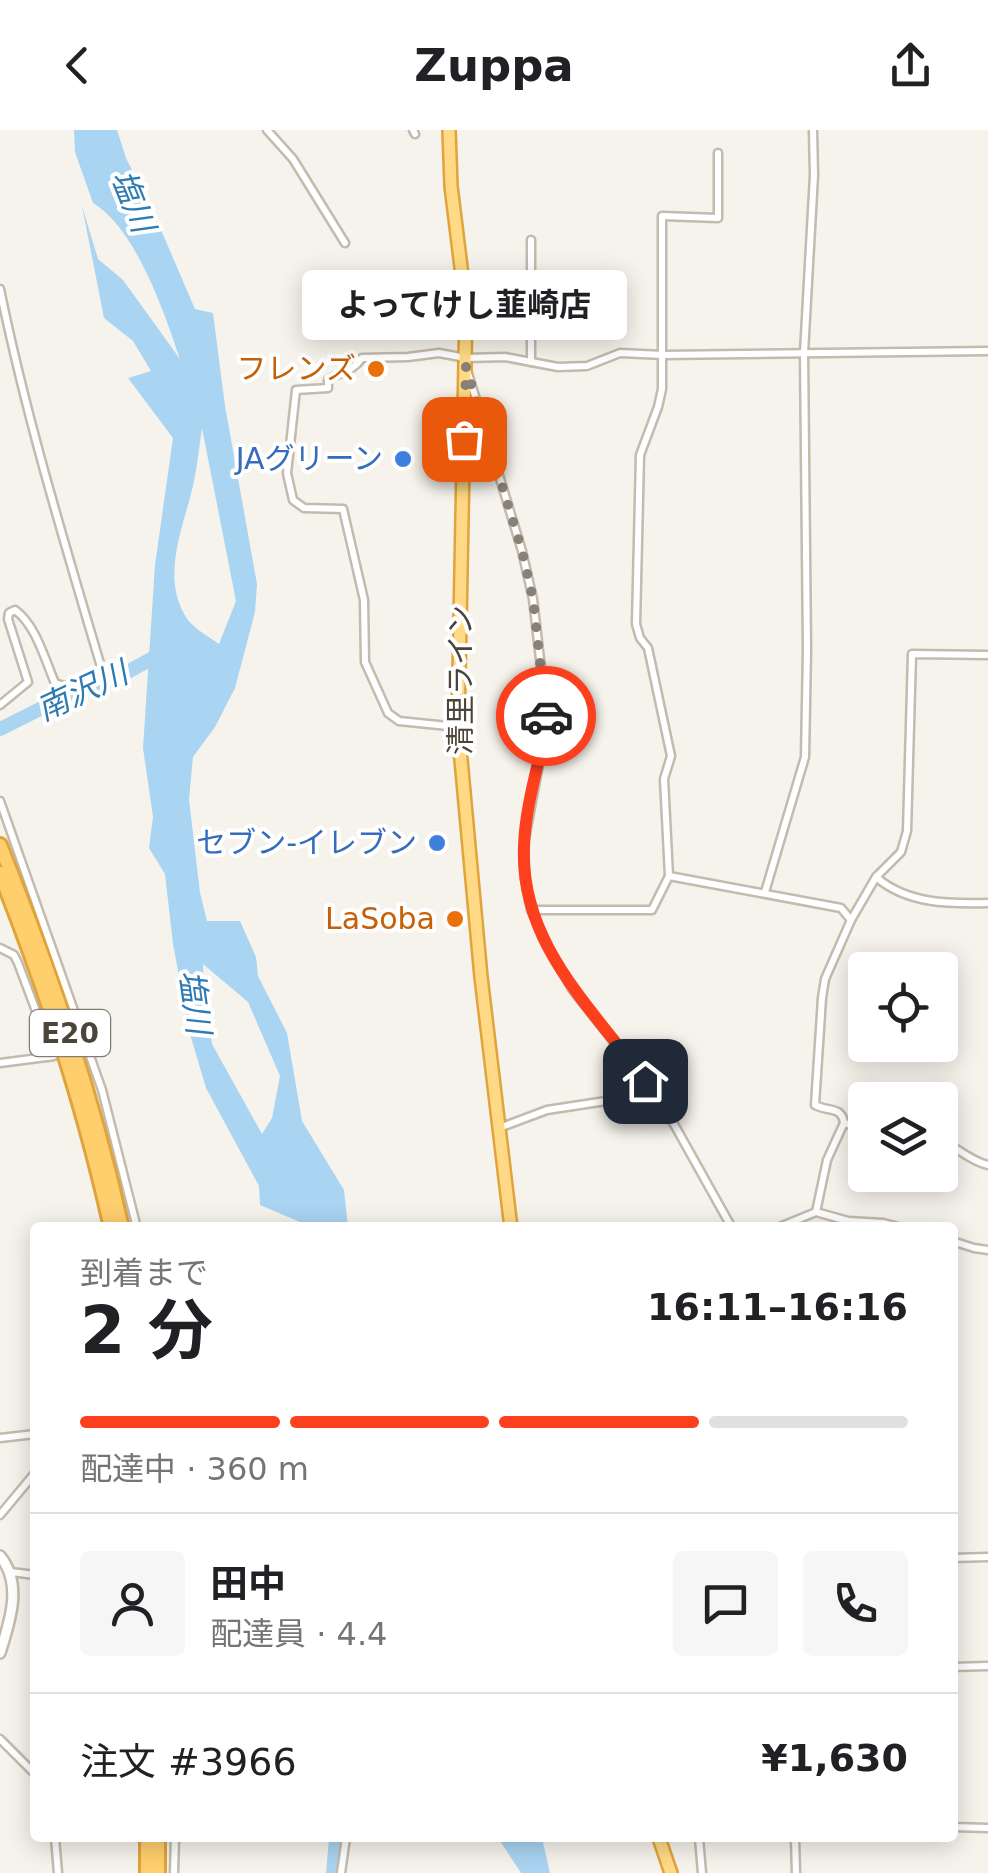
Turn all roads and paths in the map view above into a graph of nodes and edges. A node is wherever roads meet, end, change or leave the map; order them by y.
1 (267, 130) edge
2 (449, 130) edge
3 (813, 130) edge
4 (718, 152) dead end
5 (530, 240) dead end
6 (345, 243) dead end
7 (0, 289) edge
8 (988, 351) edge
9 (804, 353) junction
10 (663, 355) junction
11 (466, 362) junction
12 (531, 362) junction
13 (988, 655) edge
14 (0, 704) edge
15 (458, 727) junction
16 (0, 801) edge
17 (0, 845) edge
18 (0, 873) edge
19 (669, 876) junction
20 (876, 877) junction
21 (765, 892) junction
22 (988, 904) edge
23 (531, 910) junction
24 (851, 920) junction
25 (0, 948) edge
26 (0, 1063) edge
27 (648, 1085) junction
28 (844, 1123) junction
29 (848, 1124) edge
30 (498, 1128) junction
31 (958, 1151) edge
32 (988, 1165) edge
33 (816, 1212) junction
34 (110, 1222) edge
35 (121, 1222) edge
36 (135, 1222) edge
37 (510, 1222) edge
38 (729, 1222) edge
39 (792, 1222) edge
40 (857, 1222) edge
41 (958, 1244) edge
42 (988, 1250) edge
43 (30, 1435) edge
44 (0, 1438) edge
45 (30, 1479) edge
46 (0, 1515) edge
47 (0, 1556) edge
48 (988, 1557) edge
49 (958, 1558) edge
50 (11, 1572) junction
51 (30, 1574) edge
52 (0, 1653) edge
53 (988, 1666) edge
54 (958, 1667) edge
55 (0, 1739) edge
56 (30, 1769) edge
57 (958, 1828) edge
58 (988, 1828) edge
59 (55, 1842) edge
60 (147, 1842) edge
61 (158, 1842) edge
62 (175, 1842) edge
63 (345, 1842) edge
64 (660, 1842) edge
65 (699, 1842) edge
66 (795, 1842) edge
67 (58, 1873) edge
68 (147, 1873) edge
69 (158, 1873) edge
70 (174, 1873) edge
71 (341, 1873) edge
72 (671, 1873) edge
73 (702, 1873) edge
74 (796, 1873) edge

1 - 6 street
2 - 11 highway, 清里ライン
3 - 9 street
4 - 10 street
5 - 12 street
7 - 14 street
8 - 9 street
9 - 10 street
9 - 21 street
10 - 12 street
10 - 19 street
11 - 12 street
11 - 15 highway, 清里ライン
11 - 15 street
11 - 23 street
13 - 20 street
15 - 30 highway, 清里ライン
16 - 36 street
17 - 35 highway, E20
18 - 34 highway, E20
19 - 21 street
19 - 23 street
20 - 22 street
20 - 24 street
21 - 24 street
23 - 27 street
24 - 28 street
25 - 26 street
27 - 30 street
27 - 38 street
28 - 29 street
28 - 33 street
30 - 37 highway, 清里ライン
31 - 32 street
33 - 39 street
33 - 40 street
41 - 42 street
43 - 44 street
45 - 46 street
47 - 50 street
48 - 49 street
50 - 51 street
50 - 52 street
53 - 54 street
55 - 56 street
57 - 58 street
59 - 67 street
60 - 68 highway
61 - 69 highway
62 - 70 street
63 - 71 street
64 - 72 highway
65 - 73 street
66 - 74 street

